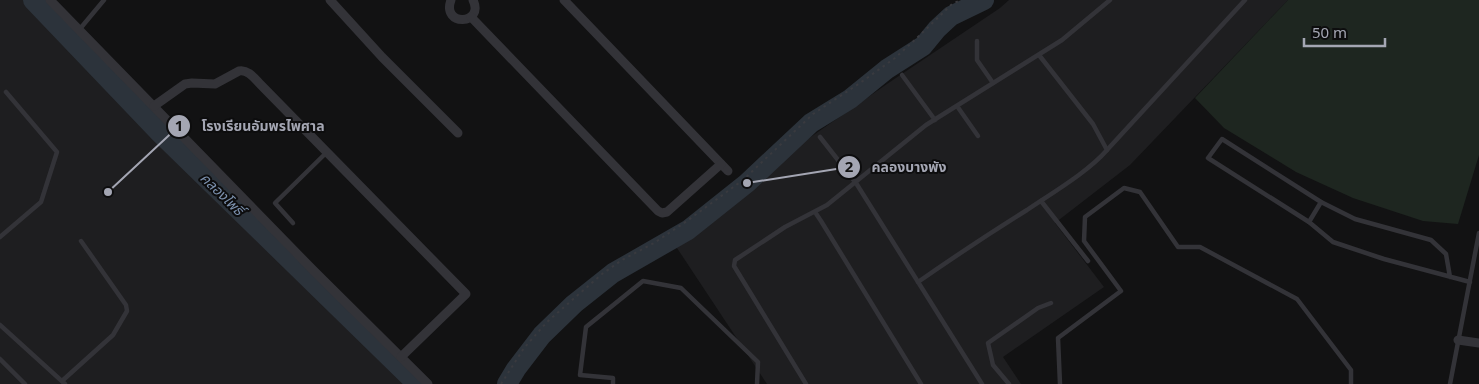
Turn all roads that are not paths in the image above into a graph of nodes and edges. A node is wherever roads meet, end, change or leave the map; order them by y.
1 (50, 0) edge
2 (104, 0) edge
3 (330, 0) edge
4 (451, 0) edge
5 (473, 0) edge
6 (564, 0) edge
7 (1110, 0) edge
8 (1245, 0) edge
9 (471, 17) junction
10 (79, 30) junction
11 (977, 41) dead end
12 (1039, 55) junction
13 (902, 75) dead end
14 (993, 83) junction
15 (6, 92) dead end
16 (154, 106) junction
17 (957, 106) junction
18 (935, 120) junction
19 (458, 133) dead end
20 (978, 136) dead end
21 (820, 137) dead end
22 (1107, 150) junction
23 (328, 152) junction
24 (721, 164) junction
25 (728, 171) dead end
26 (856, 183) junction
27 (1042, 200) junction
28 (1322, 202) junction
29 (815, 212) junction
30 (293, 222) dead end
31 (1310, 222) junction
32 (1479, 233) edge
33 (0, 237) edge
34 (81, 241) dead end
35 (1088, 262) dead end
36 (1450, 277) junction
37 (918, 282) junction
38 (1470, 282) junction
39 (1051, 303) dead end
40 (0, 325) edge
41 (1458, 340) junction
42 (1479, 343) edge
43 (401, 357) junction
44 (0, 360) edge
45 (63, 382) edge
46 (25, 384) edge
47 (428, 384) edge
48 (613, 384) edge
49 (757, 384) edge
50 (806, 384) edge
51 (921, 384) edge
52 (982, 384) edge
53 (1010, 384) edge
54 (1060, 384) edge
55 (1351, 384) edge
56 (1450, 384) edge

1 - 10 street
2 - 10 lane
3 - 19 street
4 - 9 street
5 - 9 street
6 - 24 street
7 - 12 lane
8 - 22 lane
9 - 24 street
10 - 16 street
11 - 14 lane
12 - 14 lane
12 - 22 lane
13 - 18 lane
14 - 17 lane
15 - 33 lane
16 - 23 street
16 - 43 street
17 - 18 lane
17 - 20 lane
18 - 26 lane
21 - 26 lane
22 - 27 lane
23 - 30 lane
23 - 43 street
24 - 25 street
26 - 29 lane
26 - 37 lane
27 - 35 lane
27 - 37 lane
28 - 31 lane
28 - 31 lane
28 - 36 lane
29 - 50 lane
29 - 51 lane
31 - 36 lane
32 - 38 lane
34 - 45 lane
36 - 38 lane
37 - 52 lane
38 - 41 lane
39 - 53 lane
40 - 45 lane
41 - 42 street
41 - 56 lane
43 - 47 street
44 - 46 lane
48 - 49 lane
54 - 55 lane

